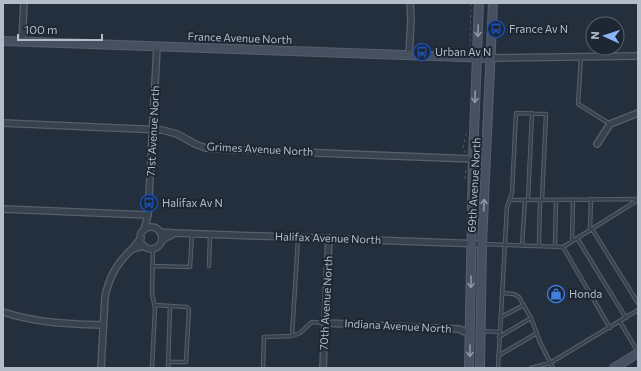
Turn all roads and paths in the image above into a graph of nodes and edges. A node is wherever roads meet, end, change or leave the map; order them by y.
1 (24, 3) edge
2 (410, 3) edge
3 (471, 3) edge
4 (479, 3) edge
5 (493, 3) edge
6 (3, 41) edge
7 (22, 41) junction
8 (157, 46) junction
9 (470, 50) dead end
10 (409, 56) junction
11 (638, 56) edge
12 (581, 57) junction
13 (477, 58) junction
14 (491, 58) junction
15 (532, 113) junction
16 (638, 114) edge
17 (3, 123) edge
18 (610, 124) junction
19 (467, 126) dead end
20 (153, 130) junction
21 (597, 144) dead end
22 (470, 156) junction
23 (591, 199) junction
24 (638, 199) edge
25 (510, 200) junction
26 (526, 200) junction
27 (541, 200) junction
28 (556, 200) junction
29 (573, 200) junction
30 (3, 208) edge
31 (148, 215) junction
32 (154, 228) junction
33 (591, 229) junction
34 (144, 230) junction
35 (160, 232) junction
36 (175, 233) junction
37 (192, 234) junction
38 (210, 234) junction
39 (298, 237) junction
40 (140, 238) junction
41 (329, 238) junction
42 (577, 238) junction
43 (162, 240) junction
44 (572, 241) junction
45 (471, 243) junction
46 (482, 244) junction
47 (144, 246) junction
48 (505, 246) junction
49 (522, 246) junction
50 (538, 246) junction
51 (555, 247) junction
52 (563, 247) junction
53 (132, 249) junction
54 (153, 249) junction
55 (152, 266) junction
56 (209, 266) dead end
57 (502, 293) junction
58 (638, 303) edge
59 (154, 305) junction
60 (524, 305) junction
61 (170, 306) junction
62 (638, 310) edge
63 (3, 312) edge
64 (500, 317) junction
65 (531, 318) junction
66 (626, 318) junction
67 (620, 322) junction
68 (325, 323) junction
69 (103, 325) junction
70 (610, 328) junction
71 (481, 331) junction
72 (500, 332) junction
73 (537, 333) junction
74 (470, 334) junction
75 (292, 336) junction
76 (499, 337) junction
77 (638, 353) edge
78 (498, 356) junction
79 (168, 362) junction
80 (550, 362) junction
81 (101, 368) edge
82 (152, 368) edge
83 (168, 368) edge
84 (263, 368) edge
85 (323, 368) edge
86 (469, 368) edge
87 (474, 368) edge
88 (480, 368) edge
89 (498, 368) edge
90 (531, 368) edge
91 (552, 368) edge
92 (614, 368) edge

1 - 7 street
2 - 10 street
3 - 9 path
4 -> 13 street, 69th Avenue North
5 - 14 street, 69th Avenue North
6 - 7 street, France Avenue North
7 - 8 street, France Avenue North
8 - 10 street, France Avenue North
8 - 20 street, 71st Avenue North
10 - 13 street, France Avenue North
11 - 12 street
12 - 14 street
12 - 18 lane
13 - 14 street, France Avenue North
13 -> 22 street, 69th Avenue North
46 -> 14 street, 69th Avenue North
15 - 25 lane
15 - 26 lane
15 - 27 lane
16 - 18 street
17 - 20 street, Grimes Avenue North
18 - 21 street
19 - 22 path
20 - 22 street, Grimes Avenue North
20 - 31 street, 71st Avenue North
22 - 45 street, 69th Avenue North
23 - 24 lane
23 - 29 lane
23 - 33 lane
24 - 33 lane
25 - 26 lane
25 - 48 lane
26 - 27 lane
26 - 49 lane
27 - 28 lane
27 - 50 lane
28 - 29 lane
28 - 51 lane
29 - 44 lane
30 - 31 street
31 - 32 street, 71st Avenue North
31 - 34 street, 71st Avenue North
32 - 34 street
32 - 35 street
33 - 42 lane
33 - 58 lane
34 - 40 street
35 - 36 street, Halifax Avenue North
35 - 43 street
36 - 37 street, Halifax Avenue North
36 - 43 street
37 - 38 street, Halifax Avenue North
37 - 55 lane
38 - 39 street, Halifax Avenue North
38 - 56 lane
39 - 41 street, Halifax Avenue North
39 - 75 lane
40 - 47 street
40 - 53 street
41 - 45 street, Halifax Avenue North
41 - 68 street, 70th Avenue North
42 - 44 lane
42 - 66 lane
43 - 54 street
44 - 52 lane
45 - 46 street, Halifax Avenue North
45 -> 74 street, 69th Avenue North
46 - 48 lane
46 - 71 street, 69th Avenue North
47 - 53 street
47 - 54 street
48 - 49 lane
48 - 57 lane
49 - 50 lane
50 - 51 lane
51 - 52 lane
52 - 70 lane
53 - 69 street
54 - 55 lane
55 - 59 lane
57 - 60 lane
57 - 64 lane
59 - 61 lane
59 - 82 lane
60 - 64 lane
60 - 65 lane
61 - 79 lane
61 - 79 lane
62 - 66 lane
63 - 69 street
64 - 72 lane
65 - 73 lane
65 - 76 lane
66 - 67 lane
67 - 70 lane
67 - 77 lane
68 - 74 street, Indiana Avenue North
68 - 75 lane
68 - 85 street, 70th Avenue North
69 - 81 street
70 - 80 lane
71 - 72 lane
71 - 88 street, 69th Avenue North
72 - 76 lane
73 - 78 lane
73 - 80 lane
74 -> 86 street, 69th Avenue North
75 - 84 lane
76 - 78 lane
77 - 92 street
78 - 89 lane
79 - 83 lane
80 - 90 lane
80 - 91 lane
87 - 88 lane

